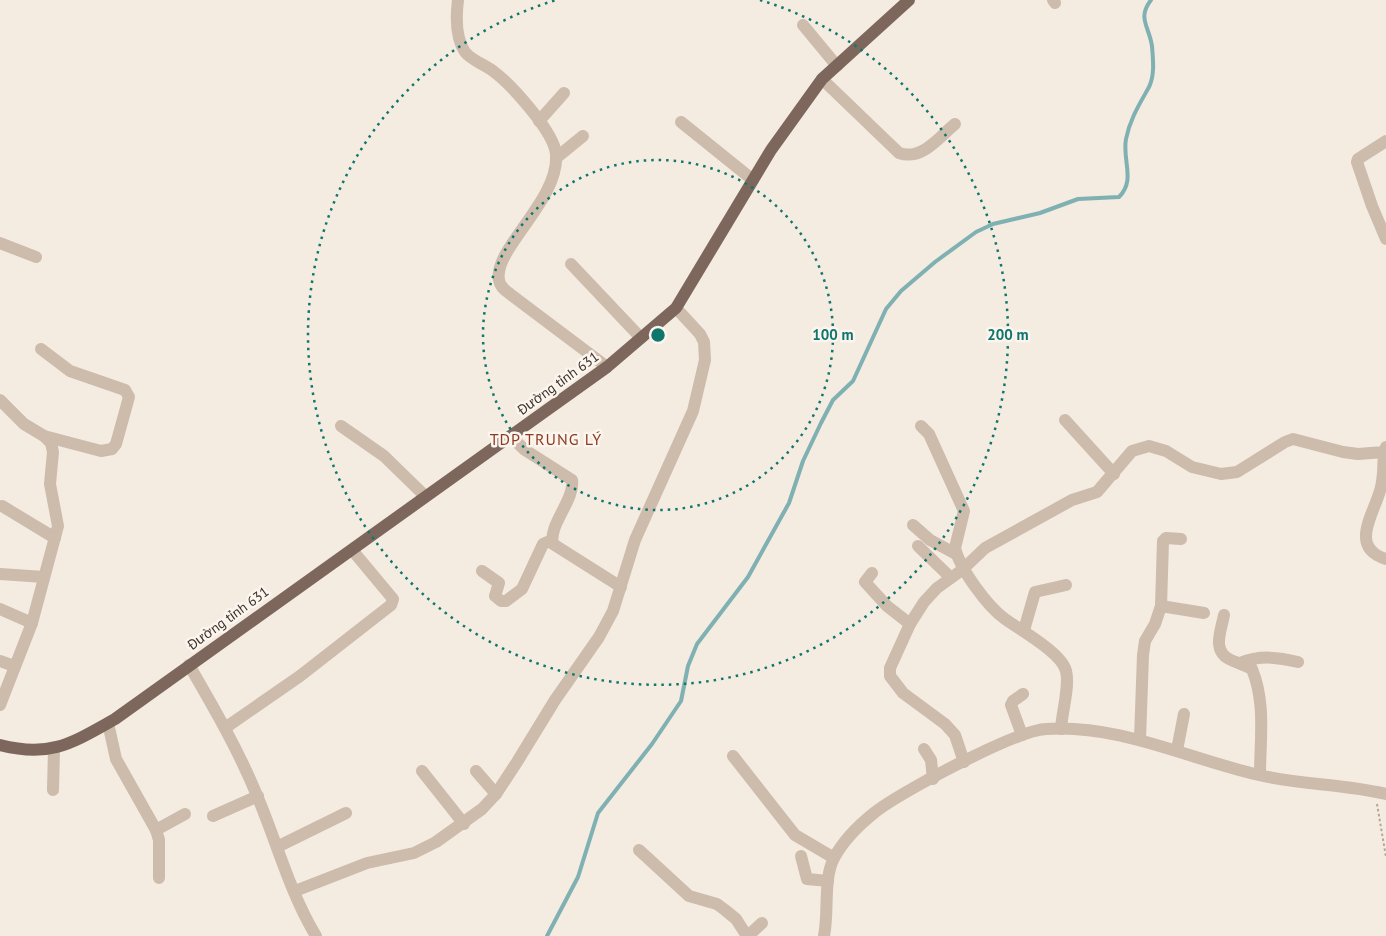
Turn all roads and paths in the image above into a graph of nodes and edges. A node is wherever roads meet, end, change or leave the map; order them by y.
1 (458, 0) edge
2 (909, 0) edge
3 (803, 25) dead end
4 (837, 66) junction
5 (822, 79) junction
6 (564, 93) dead end
7 (539, 121) junction
8 (681, 122) dead end
9 (954, 124) dead end
10 (583, 136) dead end
11 (1386, 140) edge
12 (556, 158) junction
13 (753, 180) junction
14 (1384, 231) edge
15 (0, 243) edge
16 (36, 257) dead end
17 (571, 264) dead end
18 (676, 308) junction
19 (641, 338) junction
20 (41, 349) dead end
21 (607, 367) junction
22 (0, 400) edge
23 (1065, 420) dead end
24 (341, 426) dead end
25 (921, 426) dead end
26 (44, 436) junction
27 (510, 436) junction
28 (1385, 449) edge
29 (1114, 474) junction
30 (425, 496) junction
31 (2, 506) dead end
32 (913, 525) dead end
33 (55, 538) junction
34 (1181, 539) dead end
35 (552, 540) junction
36 (918, 546) dead end
37 (353, 551) junction
38 (956, 554) junction
39 (1386, 559) edge
40 (964, 568) junction
41 (482, 571) dead end
42 (872, 573) dead end
43 (0, 574) edge
44 (44, 577) junction
45 (950, 577) junction
46 (1066, 585) dead end
47 (621, 587) junction
48 (1161, 606) junction
49 (0, 609) edge
50 (1204, 613) dead end
51 (1224, 615) dead end
52 (32, 623) junction
53 (910, 624) junction
54 (1024, 630) junction
55 (0, 660) edge
56 (1298, 662) dead end
57 (1240, 664) junction
58 (189, 665) junction
59 (14, 666) junction
60 (1023, 694) dead end
61 (1, 697) edge
62 (1184, 714) dead end
63 (108, 723) junction
64 (225, 728) junction
65 (1061, 728) junction
66 (1022, 735) junction
67 (1140, 739) junction
68 (0, 746) edge
69 (54, 749) junction
70 (924, 749) dead end
71 (1177, 750) junction
72 (733, 756) dead end
73 (964, 762) junction
74 (422, 770) dead end
75 (476, 771) dead end
76 (1260, 775) junction
77 (933, 779) junction
78 (53, 790) dead end
79 (1380, 793) edge
80 (496, 794) junction
81 (258, 796) junction
82 (346, 813) dead end
83 (185, 814) dead end
84 (213, 816) dead end
85 (464, 824) junction
86 (156, 830) junction
87 (277, 847) junction
88 (639, 850) dead end
89 (801, 856) dead end
90 (1386, 856) edge
91 (834, 858) junction
92 (160, 878) dead end
93 (828, 881) junction
94 (295, 891) junction
95 (762, 923) dead end
96 (316, 936) edge
97 (747, 936) edge
98 (824, 936) edge

1 - 7 street
2 - 4 main road, Đường tỉnh 631
3 - 4 street
4 - 5 main road, Đường tỉnh 631
5 - 9 street
5 - 13 main road, Đường tỉnh 631
6 - 7 street
7 - 12 street
8 - 13 street
10 - 12 street
11 - 14 street
12 - 21 street
13 - 18 main road, Đường tỉnh 631
15 - 16 street
17 - 19 street
18 - 19 main road, Đường tỉnh 631
18 - 47 street
19 - 21 main road, Đường tỉnh 631
20 - 26 street
21 - 27 main road, Đường tỉnh 631
22 - 26 street
23 - 29 street
24 - 30 street
25 - 38 street
26 - 33 street
27 - 30 main road, Đường tỉnh 631
27 - 35 street
28 - 29 street
28 - 39 street
29 - 40 street
30 - 37 main road, Đường tỉnh 631
31 - 33 street
32 - 38 street
33 - 44 street
34 - 48 street
35 - 41 street
35 - 47 street
36 - 45 street
37 - 58 main road, Đường tỉnh 631
37 - 64 street
38 - 40 street
40 - 45 street
40 - 54 street
42 - 53 street
43 - 44 street
44 - 52 street
45 - 53 street
46 - 54 street
47 - 80 street
48 - 50 street
48 - 67 street
49 - 52 street
51 - 57 street
52 - 59 street
53 - 73 street
54 - 65 street
55 - 59 street
56 - 57 street
57 - 76 street
58 - 63 main road, Đường tỉnh 631
58 - 64 street
59 - 61 street
60 - 66 street
62 - 71 street
63 - 69 main road, Đường tỉnh 631
63 - 86 street
64 - 81 street
65 - 66 street
65 - 67 street
66 - 73 street
67 - 71 street
68 - 69 main road, Đường tỉnh 631
69 - 78 street
70 - 77 street
71 - 76 street
72 - 91 street
73 - 77 street
74 - 85 street
75 - 80 street
76 - 79 street
77 - 91 street
79 - 90 path
80 - 85 street
81 - 84 street
81 - 87 street
82 - 87 street
83 - 86 street
85 - 94 street
86 - 92 street
87 - 94 street
88 - 97 street
89 - 93 street
91 - 93 street
93 - 98 street
94 - 96 street
95 - 97 street

